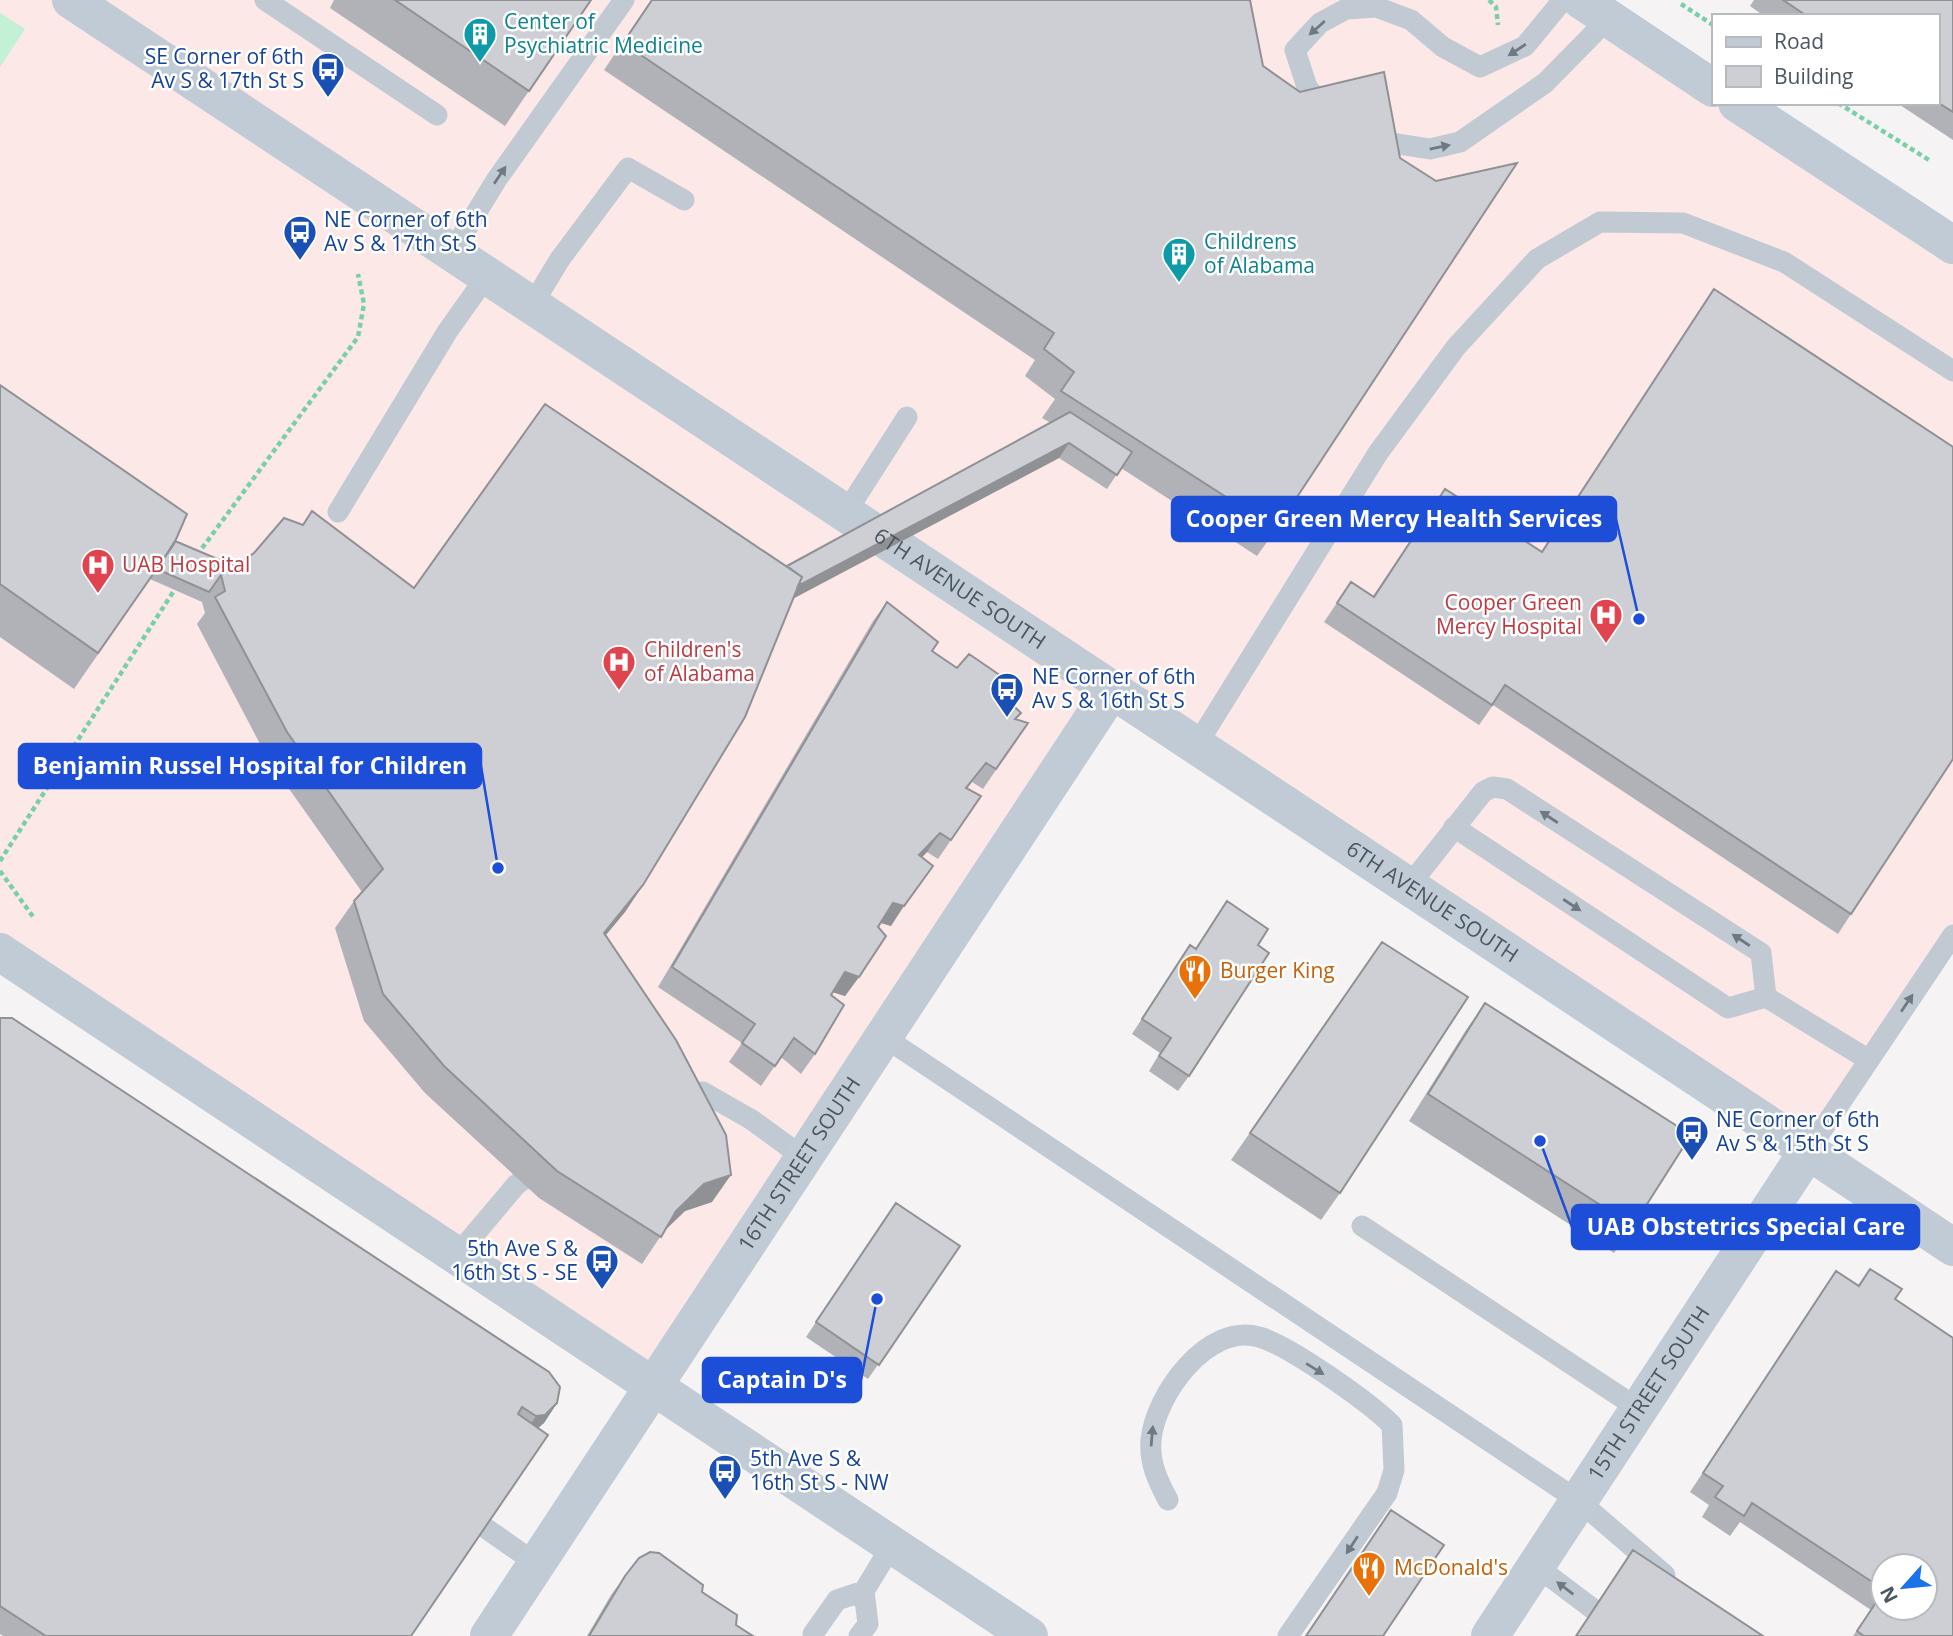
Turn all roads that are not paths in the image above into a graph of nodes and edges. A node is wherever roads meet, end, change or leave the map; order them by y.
1 (71, 0) edge
2 (265, 0) edge
3 (624, 0) edge
4 (1585, 4) edge
5 (540, 75) edge
6 (1712, 87) edge
7 (560, 88) junction
8 (1740, 105) edge
9 (1324, 109) edge
10 (437, 115) dead end
11 (1373, 139) edge
12 (684, 201) dead end
13 (1953, 245) edge
14 (451, 254) junction
15 (486, 277) junction
16 (531, 307) junction
17 (1953, 371) edge
18 (906, 417) dead end
19 (338, 512) dead end
20 (845, 514) junction
21 (1111, 691) junction
22 (1196, 746) junction
23 (1454, 827) junction
24 (1408, 887) junction
25 (1953, 935) edge
26 (0, 951) edge
27 (1766, 997) junction
28 (884, 1037) junction
29 (1869, 1060) junction
30 (658, 1099) edge
31 (1808, 1151) junction
32 (556, 1155) edge
33 (804, 1158) junction
34 (1362, 1226) dead end
35 (1953, 1247) edge
36 (457, 1255) junction
37 (654, 1387) junction
38 (1639, 1409) junction
39 (1168, 1500) dead end
40 (1580, 1501) junction
41 (484, 1527) edge
42 (892, 1545) junction
43 (537, 1564) junction
44 (1536, 1566) junction
45 (1684, 1588) edge
46 (864, 1591) junction
47 (1593, 1609) edge
48 (813, 1634) dead end
49 (489, 1636) edge
50 (859, 1636) edge
51 (1029, 1636) edge
52 (1289, 1636) edge
53 (1490, 1636) edge

1 - 14 street, 6TH AVENUE SOUTH
2 - 10 lane
3 - 7 lane
4 - 6 street
4 -> 9 lane
11 -> 4 lane
5 - 7 lane
14 -> 7 lane
8 - 13 street
12 - 16 lane
14 - 15 street, 6TH AVENUE SOUTH
15 - 16 street, 6TH AVENUE SOUTH
15 - 19 lane
16 - 20 street, 6TH AVENUE SOUTH
17 - 22 lane
18 - 20 lane
20 - 21 street, 6TH AVENUE SOUTH
21 - 22 street, 6TH AVENUE SOUTH
21 - 28 street, 16TH STREET SOUTH
22 - 24 street, 6TH AVENUE SOUTH
23 - 24 lane
23 -> 27 lane
27 -> 23 lane
24 - 31 street, 6TH AVENUE SOUTH
29 -> 25 lane
26 - 36 street
27 - 29 lane
28 - 33 street, 16TH STREET SOUTH
28 - 40 lane
29 - 31 lane
30 - 33 lane
31 - 35 street, 6TH AVENUE SOUTH
31 - 38 street, 15TH STREET SOUTH
32 - 36 lane
33 - 37 street, 16TH STREET SOUTH
34 - 38 lane
36 - 37 street
37 - 42 street
37 - 43 street, 16TH STREET SOUTH
38 - 40 street, 15TH STREET SOUTH
39 -> 52 lane
40 - 44 street, 15TH STREET SOUTH
40 - 45 lane
41 - 43 lane
42 - 46 lane
42 - 51 street
43 - 49 street, 16TH STREET SOUTH
47 -> 44 lane
44 - 53 street, 15TH STREET SOUTH
46 - 48 lane
46 - 50 lane

